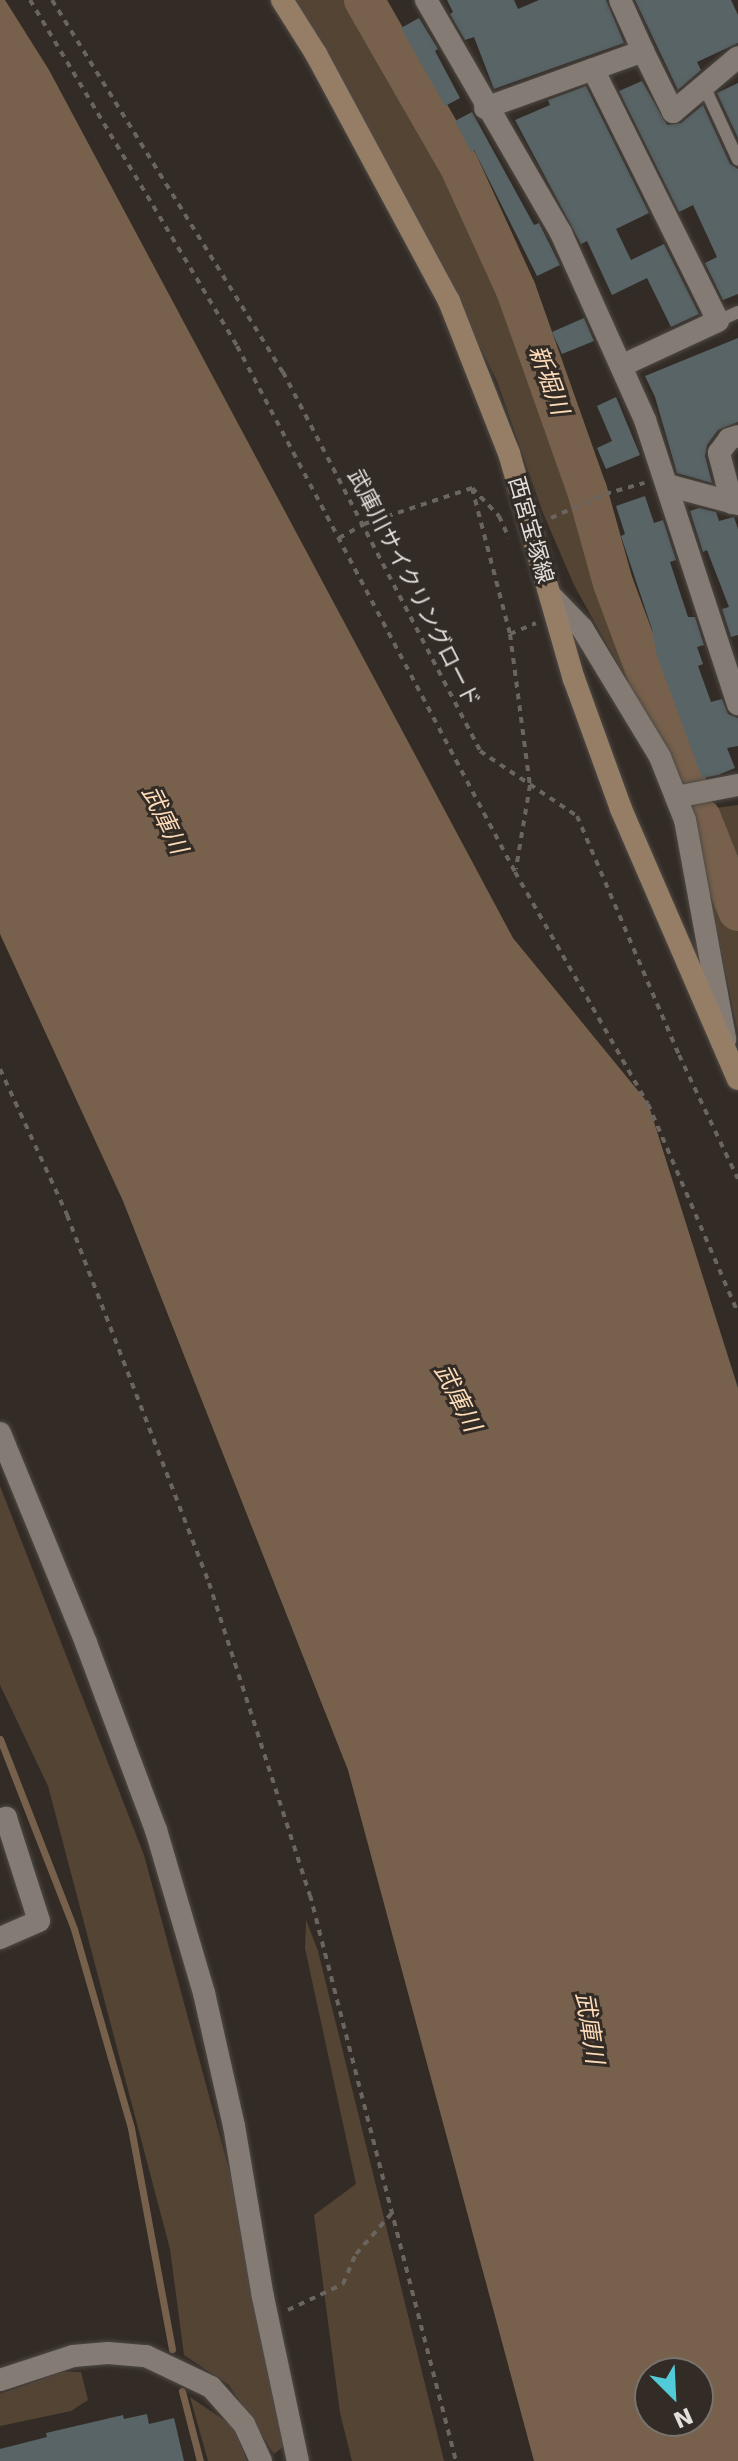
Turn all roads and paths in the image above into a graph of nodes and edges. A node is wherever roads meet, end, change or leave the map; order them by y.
1 (30, 0) edge
2 (52, 0) edge
3 (282, 0) edge
4 (426, 0) edge
5 (620, 0) edge
6 (643, 51) junction
7 (737, 62) edge
8 (593, 69) junction
9 (704, 86) junction
10 (485, 108) junction
11 (738, 160) edge
12 (728, 316) edge
13 (621, 366) junction
14 (738, 436) edge
15 (666, 482) junction
16 (472, 488) junction
17 (735, 504) edge
18 (542, 522) dead end
19 (364, 524) junction
20 (339, 538) junction
21 (515, 551) dead end
22 (551, 596) junction
23 (534, 616) dead end
24 (510, 634) junction
25 (731, 655) edge
26 (738, 704) edge
27 (530, 785) junction
28 (738, 785) edge
29 (676, 797) junction
30 (515, 872) junction
31 (0, 1069) edge
32 (734, 1069) edge
33 (738, 1179) edge
34 (738, 1313) edge
35 (0, 1433) edge
36 (0, 1821) edge
37 (0, 1938) edge
38 (392, 2213) junction
39 (267, 2318) junction
40 (0, 2380) edge
41 (261, 2461) edge
42 (298, 2461) edge
43 (456, 2461) edge

1 - 20 path
2 - 19 path, 武庫川サイクリングロード
3 - 22 main road, 西宮宝塚線
4 - 10 street
5 - 6 street
6 - 8 street
6 - 9 street
7 - 9 street
8 - 10 street
8 - 12 street
9 - 11 lane
10 - 13 street
12 - 13 street
13 - 15 street
14 - 17 street
15 - 17 street
15 - 18 path
15 - 25 street
16 - 19 path
16 - 21 path
16 - 24 path
19 - 20 path
19 - 27 path, 武庫川サイクリングロード
20 - 30 path
22 - 29 street
22 - 32 main road, 西宮宝塚線
23 - 24 path
24 - 27 path
25 - 26 street
27 - 30 path
27 - 33 path, 武庫川サイクリングロード
28 - 29 street
29 - 32 street
30 - 34 path
31 - 38 path
35 - 39 street
36 - 37 street
38 - 39 path
38 - 43 path
39 - 42 street
40 - 41 street

